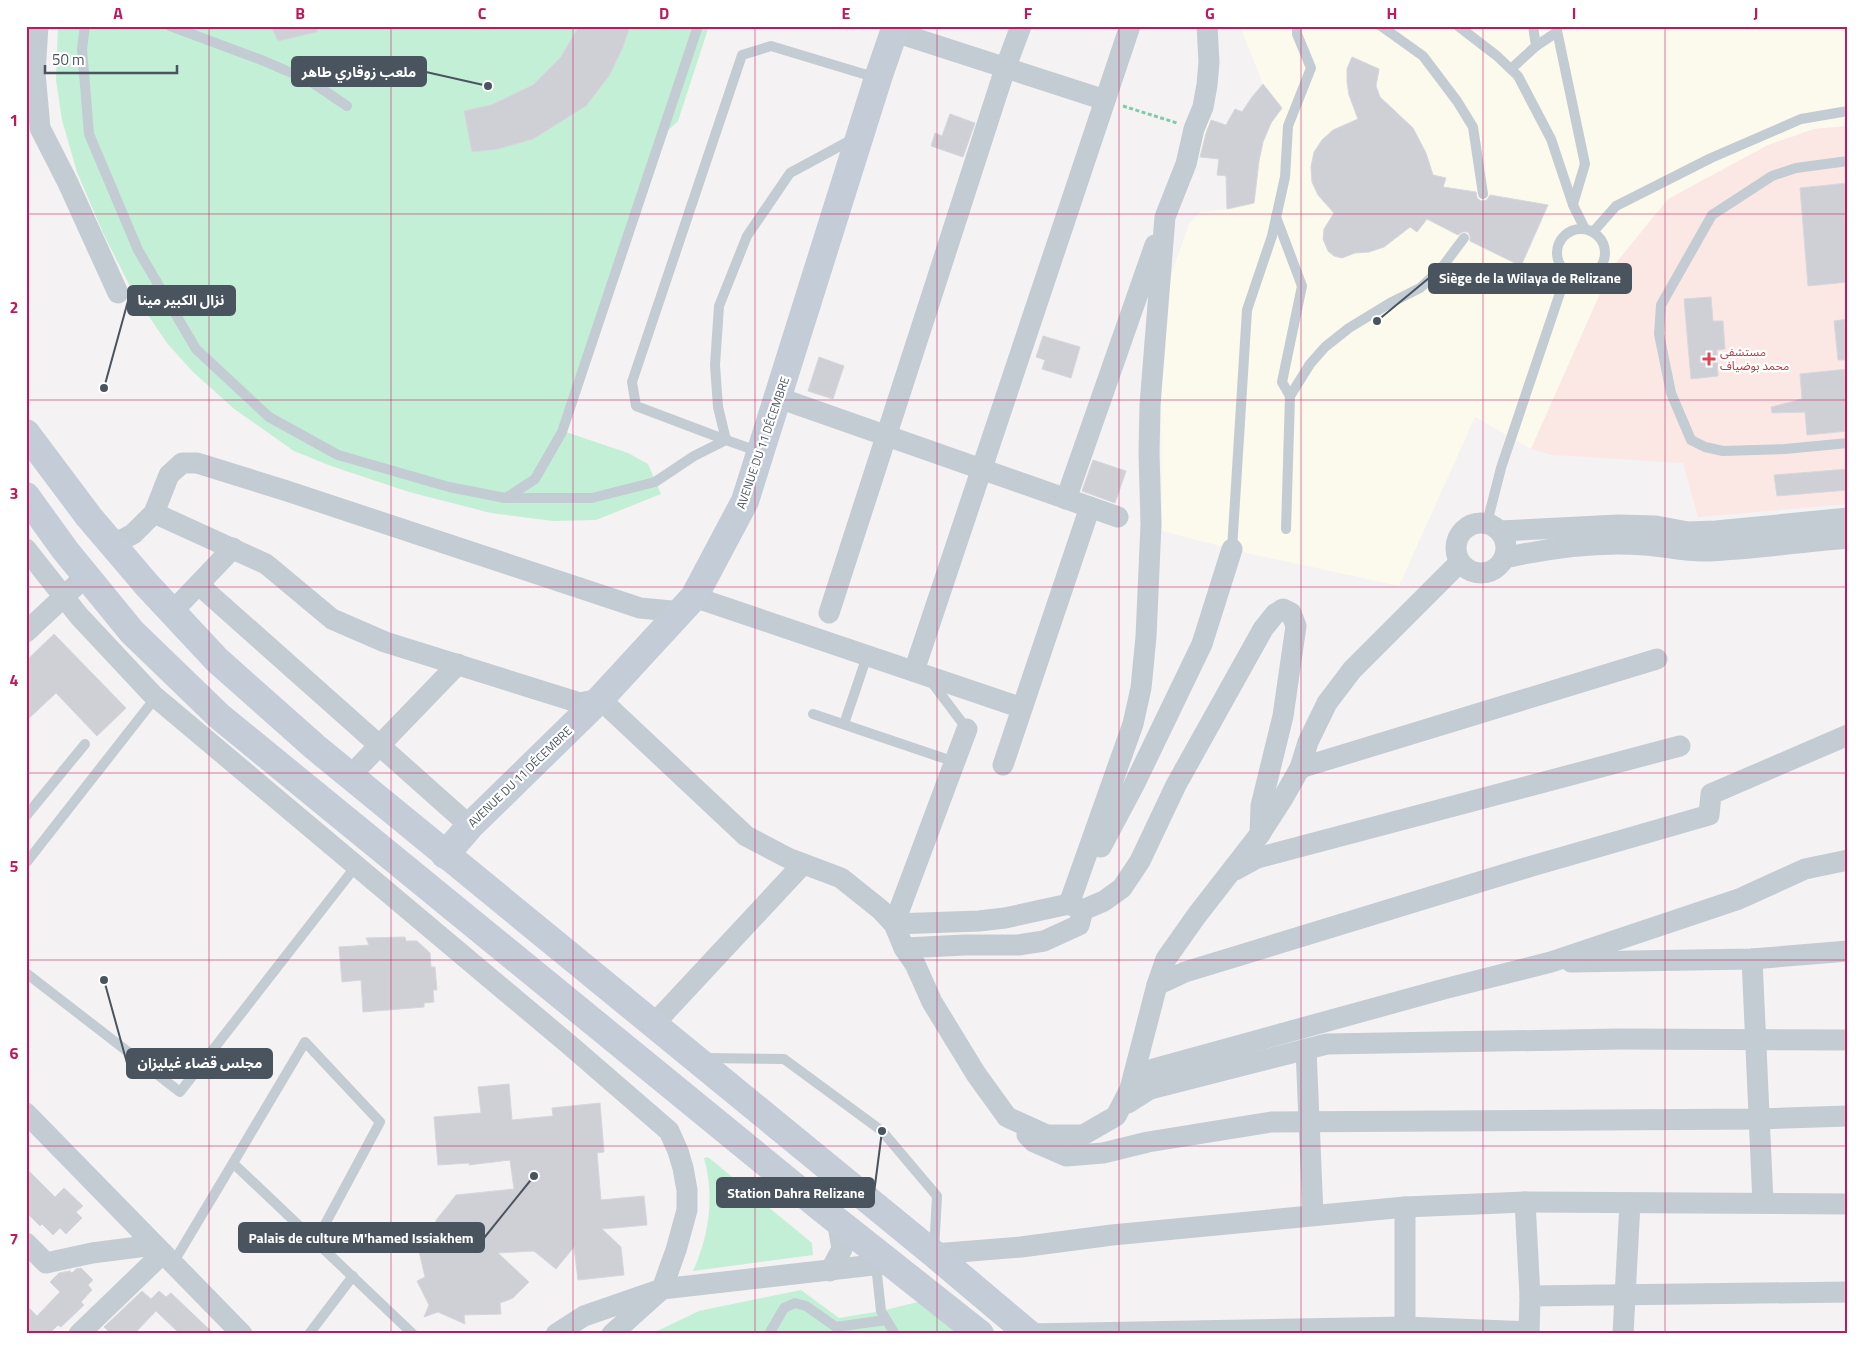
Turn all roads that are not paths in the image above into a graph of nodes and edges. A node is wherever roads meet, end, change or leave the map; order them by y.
1 (38, 26) edge
2 (85, 26) edge
3 (170, 26) edge
4 (698, 26) edge
5 (1021, 26) edge
6 (1130, 26) edge
7 (1207, 26) edge
8 (1297, 26) edge
9 (1381, 26) edge
10 (1458, 26) edge
11 (1533, 26) edge
12 (896, 29) edge
13 (1556, 29) edge
14 (1536, 46) junction
15 (1005, 69) junction
16 (1511, 69) junction
17 (878, 78) junction
18 (1105, 100) junction
19 (347, 106) dead end
20 (1848, 111) edge
21 (33, 130) edge
22 (860, 135) junction
23 (1848, 161) edge
24 (1483, 194) dead end
25 (1573, 205) junction
26 (1276, 216) junction
27 (1165, 217) junction
28 (1589, 231) junction
29 (1464, 238) dead end
30 (1566, 272) junction
31 (118, 293) dead end
32 (1290, 396) junction
33 (779, 398) junction
34 (26, 433) edge
35 (888, 436) junction
36 (726, 440) junction
37 (1848, 442) edge
38 (761, 453) junction
39 (982, 469) junction
40 (26, 496) edge
41 (505, 498) junction
42 (1066, 499) junction
43 (1090, 507) junction
44 (154, 513) junction
45 (1118, 517) dead end
46 (1848, 518) edge
47 (1494, 527) junction
48 (1286, 529) dead end
49 (1848, 538) edge
50 (112, 545) junction
51 (233, 548) junction
52 (26, 549) edge
53 (1232, 549) joint
54 (1504, 558) junction
55 (1460, 562) junction
56 (86, 576) junction
57 (199, 585) junction
58 (64, 596) junction
59 (688, 604) junction
60 (172, 612) junction
61 (829, 613) dead end
62 (26, 632) edge
63 (867, 656) junction
64 (1657, 659) dead end
65 (458, 664) junction
66 (920, 673) junction
67 (156, 697) junction
68 (600, 699) junction
69 (1022, 708) junction
70 (813, 714) dead end
71 (844, 724) junction
72 (967, 729) joint
73 (1848, 735) edge
74 (85, 744) dead end
75 (379, 746) junction
76 (1680, 746) dead end
77 (955, 762) junction
78 (1003, 765) dead end
79 (1300, 768) junction
80 (350, 776) junction
81 (26, 816) edge
82 (470, 826) junction
83 (1260, 834) junction
84 (445, 855) junction
85 (1848, 860) edge
86 (26, 863) edge
87 (803, 864) junction
88 (356, 866) junction
89 (1230, 872) junction
90 (1076, 907) junction
91 (894, 924) junction
92 (904, 948) junction
93 (1848, 951) edge
94 (1752, 959) junction
95 (1551, 962) junction
96 (26, 973) edge
97 (1157, 985) junction
98 (653, 1025) junction
99 (1755, 1040) junction
100 (1848, 1040) edge
101 (1306, 1049) junction
102 (693, 1058) junction
103 (1130, 1090) junction
104 (1120, 1109) junction
105 (26, 1113) edge
106 (1848, 1116) edge
107 (1007, 1118) junction
108 (1759, 1119) junction
109 (1309, 1122) junction
110 (233, 1163) junction
111 (1525, 1202) junction
112 (1630, 1203) junction
113 (1763, 1203) junction
114 (1848, 1204) edge
115 (1404, 1207) junction
116 (821, 1208) junction
117 (1314, 1215) junction
118 (316, 1241) junction
119 (26, 1243) edge
120 (163, 1254) junction
121 (934, 1254) junction
122 (884, 1264) junction
123 (830, 1271) junction
124 (353, 1276) junction
125 (662, 1290) junction
126 (1848, 1292) edge
127 (1626, 1295) junction
128 (1530, 1296) junction
129 (886, 1320) junction
130 (1405, 1331) edge
131 (82, 1333) edge
132 (1529, 1333) edge
133 (242, 1334) edge
134 (309, 1334) edge
135 (413, 1334) edge
136 (556, 1334) edge
137 (612, 1334) edge
138 (769, 1334) edge
139 (895, 1334) edge
140 (980, 1334) edge
141 (1028, 1334) edge
142 (1623, 1334) edge

1 - 21 street
2 - 41 lane
3 - 19 lane
4 - 41 lane
5 - 15 street
6 - 18 street
7 - 27 street
8 - 26 lane
9 - 24 lane
10 - 16 lane
11 - 14 lane
12 - 15 street
12 - 17 main road, AVENUE DU 11 DÉCEMBRE
13 - 14 lane
13 - 25 lane
14 - 16 lane
15 - 18 street
15 - 35 street
16 - 25 lane
17 - 22 main road, AVENUE DU 11 DÉCEMBRE
17 - 36 lane
18 - 39 street
20 - 28 lane
21 - 31 street
22 - 33 main road, AVENUE DU 11 DÉCEMBRE
22 - 36 lane
23 - 37 lane
25 - 28 lane
26 - 32 lane
26 - 53 lane
27 - 42 street
27 - 90 street
28 - 30 lane
28 - 30 lane
29 - 32 lane
30 - 47 lane
32 - 48 lane
33 - 35 street
33 - 38 main road, AVENUE DU 11 DÉCEMBRE
34 - 50 main road
35 - 39 street
35 - 61 street
36 - 38 lane
36 - 41 lane
38 - 59 main road, AVENUE DU 11 DÉCEMBRE
39 - 42 street
39 - 66 street
40 - 56 main road
42 - 43 street
43 - 45 street
43 - 69 street
44 - 50 street
44 - 51 street
44 - 59 street
46 - 47 street
47 - 54 street
47 - 55 street
49 - 54 street
50 - 60 main road
51 - 57 street
51 - 65 street
52 - 58 street
53 - 90 street
54 - 55 street
55 - 79 street
56 - 58 street
56 - 116 main road
57 - 60 street
57 - 75 street
58 - 62 street
58 - 67 street
59 - 63 street
59 - 68 main road, AVENUE DU 11 DÉCEMBRE
60 - 80 main road
63 - 66 street
63 - 71 lane
64 - 79 street
65 - 68 street
65 - 75 street
66 - 69 street
66 - 72 lane
67 - 86 lane
67 - 88 street
68 - 82 main road, AVENUE DU 11 DÉCEMBRE
68 - 87 street
69 - 78 street
70 - 71 lane
71 - 77 lane
72 - 77 street
73 - 97 street
74 - 81 lane
75 - 80 street
75 - 82 street
76 - 89 street
77 - 91 street
79 - 83 street
80 - 84 main road
82 - 84 main road, AVENUE DU 11 DÉCEMBRE
83 - 89 street
83 - 90 street
84 - 98 main road
85 - 95 street
87 - 91 street
87 - 98 street
88 - 96 lane
88 - 125 street
89 - 97 street
90 - 91 street
90 - 92 street
91 - 92 street
92 - 107 street
93 - 94 street
94 - 95 street
94 - 99 street
95 - 103 street
97 - 103 street
98 - 102 main road
99 - 100 street
99 - 101 street
99 - 108 street
101 - 104 street
101 - 109 street
102 - 121 main road
102 - 121 lane
103 - 104 street
104 - 107 street
105 - 120 street
106 - 108 street
107 - 109 street
108 - 109 street
108 - 113 street
109 - 117 street
110 - 118 lane
110 - 118 lane
110 - 120 lane
111 - 112 street
111 - 115 street
111 - 128 street
112 - 113 street
112 - 127 street
113 - 114 street
115 - 117 street
115 - 130 street
116 - 122 main road
116 - 123 street
117 - 121 street
118 - 124 lane
119 - 120 street
120 - 131 street
120 - 133 street
121 - 141 main road
122 - 123 street
122 - 129 lane
122 - 140 main road
123 - 125 street
124 - 134 lane
124 - 135 lane
125 - 136 street
125 - 137 street
126 - 127 street
127 - 128 street
127 - 142 street
128 - 132 street
129 - 138 lane
129 - 139 lane
130 - 132 street
130 - 141 street

